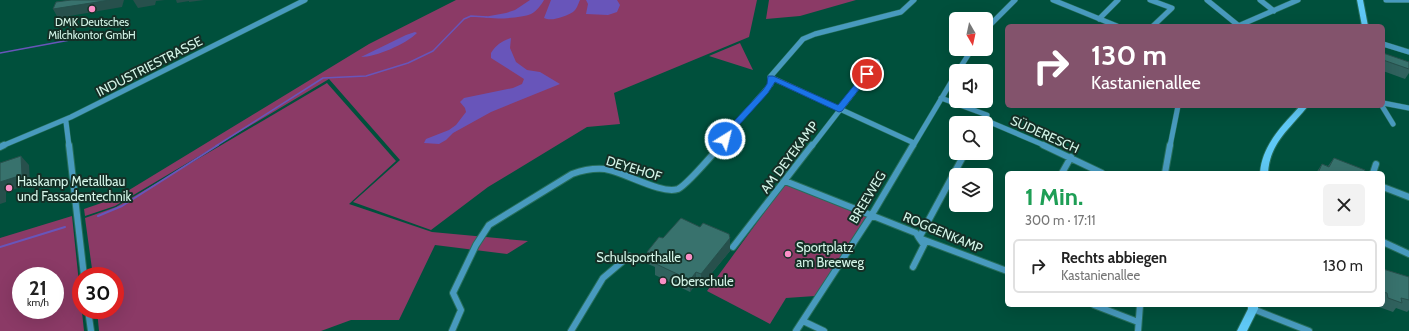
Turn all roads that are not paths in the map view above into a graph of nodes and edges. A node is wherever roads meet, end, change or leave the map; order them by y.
1 (305, 0) edge
2 (914, 0) edge
3 (1015, 0) edge
4 (1052, 0) edge
5 (1118, 0) edge
6 (1150, 0) edge
7 (1207, 0) edge
8 (1260, 0) edge
9 (1298, 0) edge
10 (1360, 0) edge
11 (1386, 0) edge
12 (1401, 0) edge
13 (1409, 0) edge
14 (1409, 6) edge
15 (1274, 11) junction
16 (1099, 19) junction
17 (993, 22) edge
18 (1112, 24) edge
19 (1155, 24) edge
20 (1236, 24) edge
21 (1244, 24) edge
22 (1365, 24) edge
23 (1385, 45) edge
24 (1409, 52) edge
25 (877, 62) dead end
26 (770, 77) junction
27 (949, 86) edge
28 (942, 98) junction
29 (1385, 103) edge
30 (1178, 108) edge
31 (1302, 108) edge
32 (1383, 108) edge
33 (1409, 108) edge
34 (839, 109) junction
35 (987, 116) edge
36 (66, 122) dead end
37 (1393, 124) dead end
38 (993, 125) edge
39 (914, 143) junction
40 (0, 147) edge
41 (1072, 157) junction
42 (961, 160) edge
43 (1376, 164) dead end
44 (1063, 171) edge
45 (1098, 171) edge
46 (1165, 171) edge
47 (1264, 171) edge
48 (1373, 171) edge
49 (785, 181) junction
50 (1385, 188) edge
51 (1409, 197) edge
52 (871, 216) junction
53 (919, 238) junction
54 (1385, 243) edge
55 (733, 247) dead end
56 (1409, 254) edge
57 (629, 256) dead end
58 (913, 266) dead end
59 (83, 267) edge
60 (1005, 270) edge
61 (1099, 307) edge
62 (1140, 307) edge
63 (1255, 307) edge
64 (1258, 307) edge
65 (89, 319) edge
66 (802, 321) junction
67 (1138, 322) junction
68 (91, 331) edge
69 (452, 331) edge
70 (571, 331) edge
71 (796, 331) edge
72 (824, 331) edge
73 (1138, 331) edge
74 (1242, 331) edge
75 (1309, 331) edge

1 - 40 street, INDUSTRIESTRASSE
2 - 26 street, DEYEHOF
3 - 17 street
4 - 16 street
5 - 16 street
6 - 19 street
7 - 20 street
8 - 15 street
9 - 15 street
10 - 22 main road
11 - 12 street
12 - 13 street
12 - 14 street
15 - 21 street
16 - 18 street
23 - 24 street
25 - 34 street, AM DEYEKAMP
26 - 34 street
26 - 69 street, DEYEHOF
27 - 28 street, BREEWEG
28 - 35 street, SÜDERESCH
28 - 39 street, BREEWEG
29 - 33 street
30 - 46 street
31 - 47 main road
32 - 37 street
34 - 39 street
34 - 49 street, AM DEYEKAMP
36 - 59 street
38 - 41 street, SÜDERESCH
39 - 52 street, BREEWEG
41 - 44 street
41 - 45 street, SÜDERESCH
42 - 53 street
43 - 48 street
49 - 52 street, ROGGENKAMP
49 - 55 street, AM DEYEKAMP
50 - 51 street
52 - 53 street, ROGGENKAMP
52 - 66 street, BREEWEG
53 - 58 street
53 - 60 street, ROGGENKAMP
54 - 56 street
57 - 70 street
61 - 67 street
62 - 67 street
63 - 74 main road
64 - 75 street
65 - 68 street
66 - 71 street, BREEWEG
66 - 72 street
67 - 73 street

